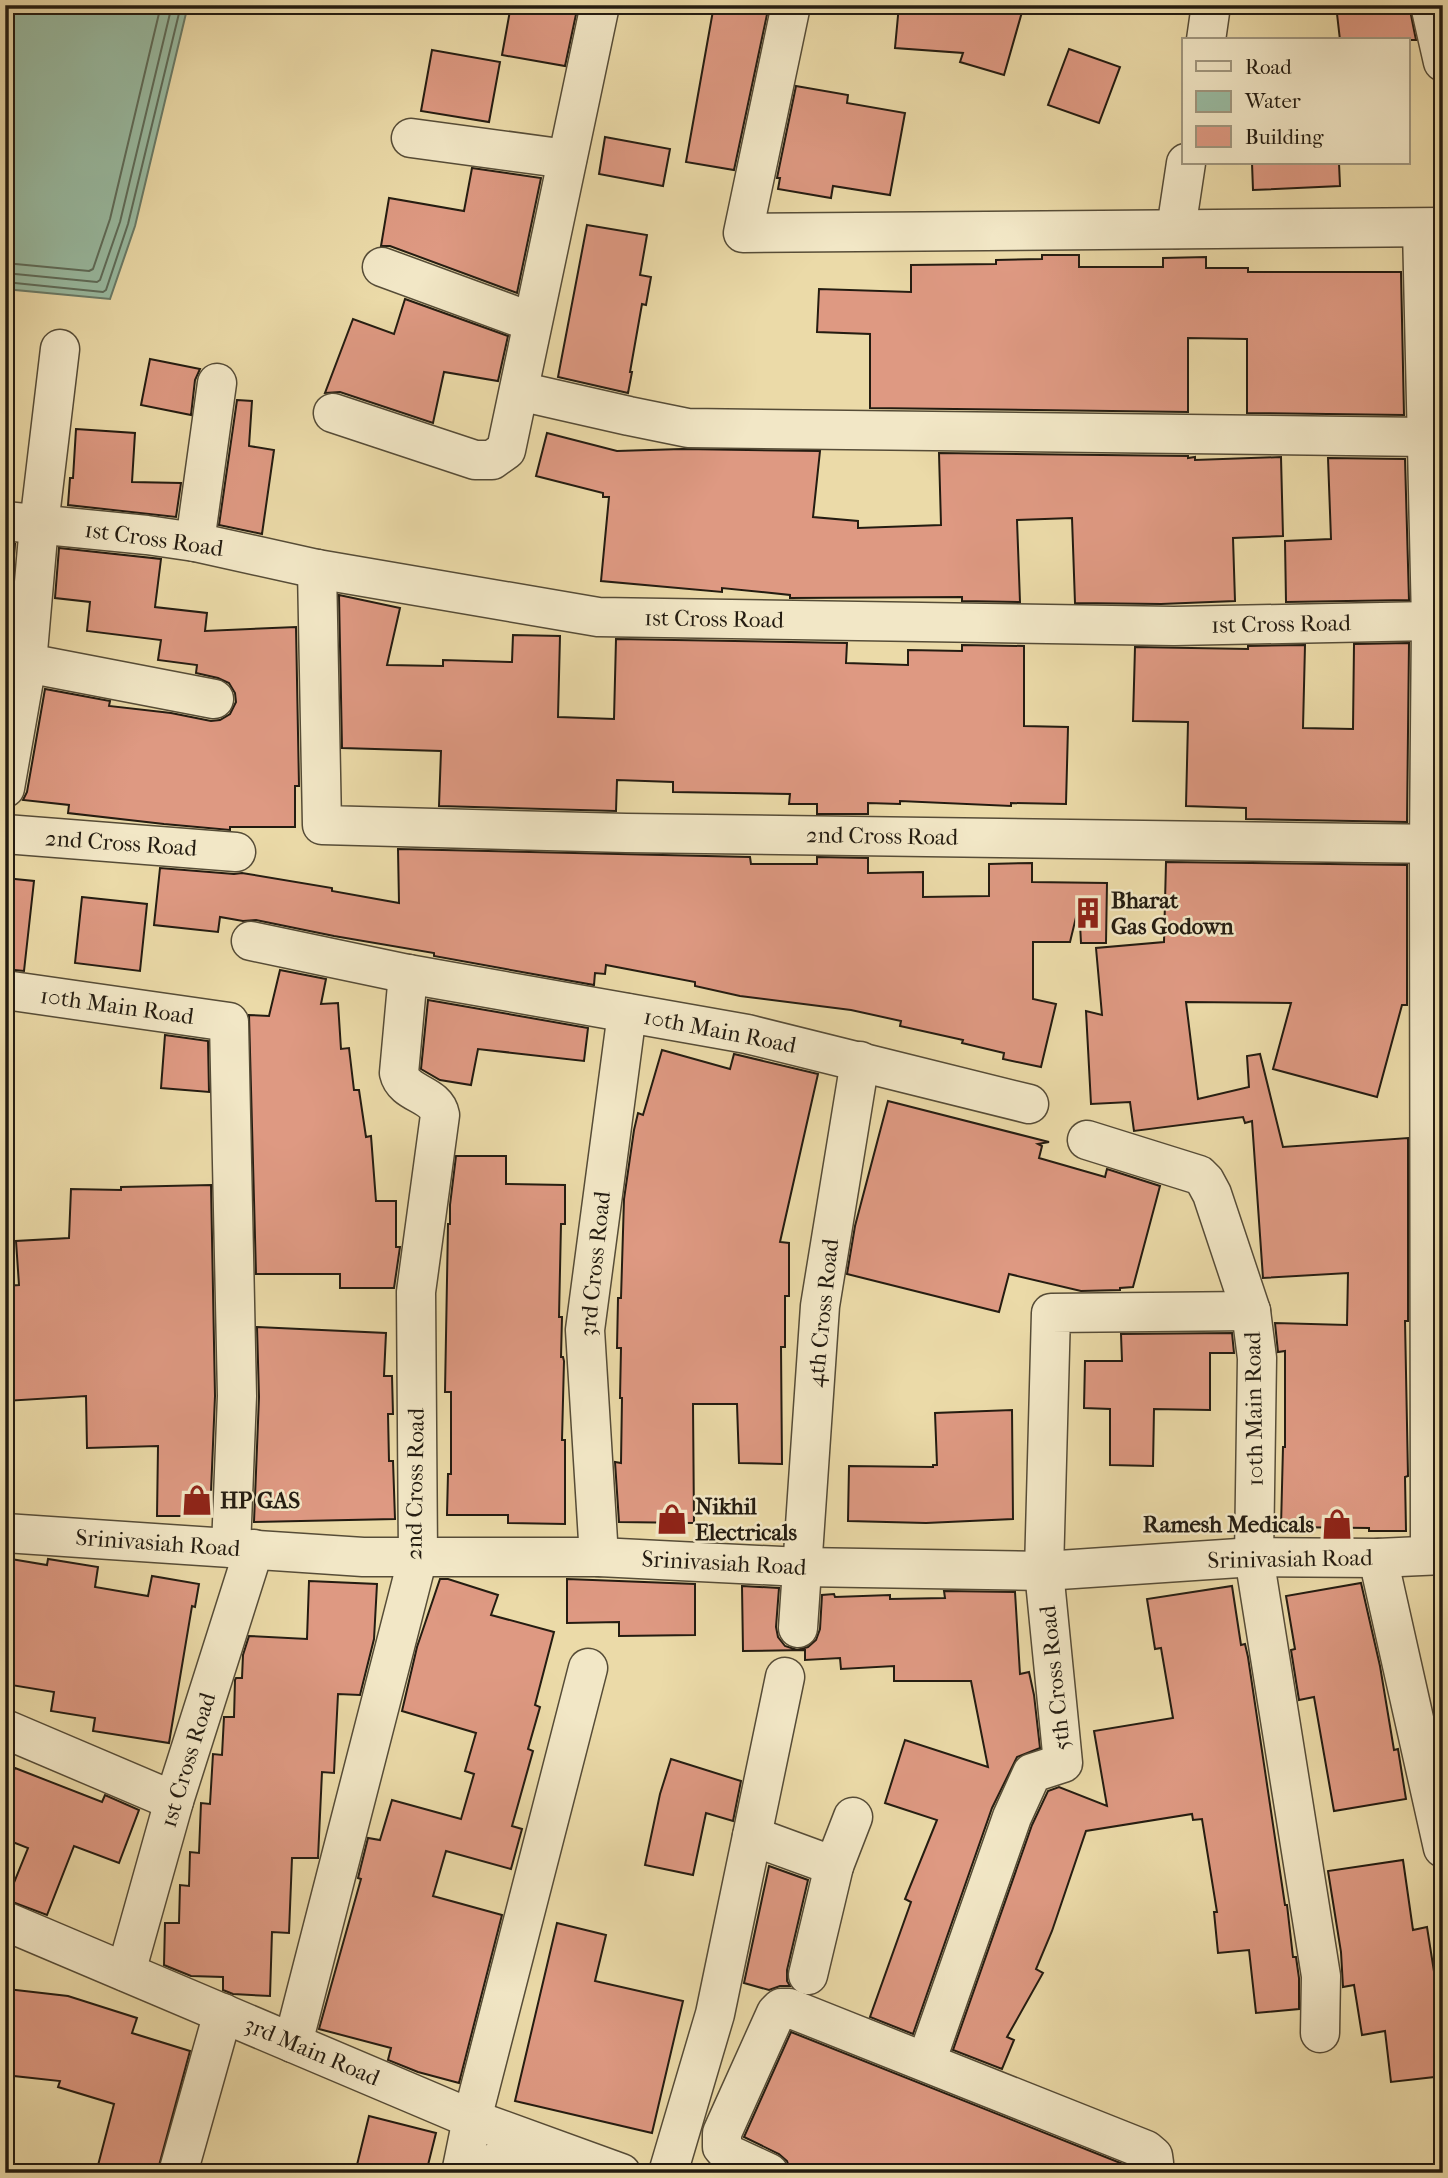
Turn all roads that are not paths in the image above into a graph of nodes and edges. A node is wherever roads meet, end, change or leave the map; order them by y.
1 (600, 5) edge
2 (791, 5) edge
3 (1211, 5) edge
4 (1430, 5) edge
5 (1206, 38) edge
6 (1443, 62) edge
7 (411, 138) dead end
8 (567, 159) junction
9 (1186, 164) edge
10 (1432, 228) edge
11 (1176, 229) junction
12 (382, 267) dead end
13 (532, 322) junction
14 (60, 349) dead end
15 (217, 383) dead end
16 (519, 391) junction
17 (333, 413) dead end
18 (1426, 437) junction
19 (22, 523) edge
20 (195, 542) junction
21 (317, 569) junction
22 (1430, 621) junction
23 (16, 663) edge
24 (214, 699) dead end
25 (5, 788) edge
26 (5, 834) edge
27 (1436, 844) edge
28 (236, 852) dead end
29 (251, 941) dead end
30 (408, 974) junction
31 (5, 990) edge
32 (627, 1013) junction
33 (229, 1022) joint
34 (860, 1061) junction
35 (1028, 1104) dead end
36 (1087, 1139) dead end
37 (1251, 1311) junction
38 (5, 1533) edge
39 (243, 1549) junction
40 (1437, 1555) edge
41 (418, 1557) junction
42 (598, 1557) junction
43 (1254, 1557) junction
44 (1378, 1558) junction
45 (801, 1567) junction
46 (1044, 1571) junction
47 (798, 1628) dead end
48 (589, 1668) dead end
49 (785, 1677) dead end
50 (5, 1729) edge
51 (174, 1801) junction
52 (853, 1817) dead end
53 (752, 1836) junction
54 (1443, 1849) edge
55 (834, 1866) junction
56 (5, 1921) edge
57 (126, 1972) junction
58 (808, 1975) dead end
59 (223, 2013) junction
60 (715, 2014) junction
61 (1320, 2033) dead end
62 (765, 2035) junction
63 (293, 2043) junction
64 (932, 2045) dead end
65 (472, 2119) junction
66 (178, 2173) edge
67 (461, 2173) edge
68 (485, 2173) edge
69 (551, 2173) edge
70 (621, 2173) edge
71 (668, 2173) edge
72 (769, 2173) edge
73 (1150, 2173) edge

1 - 8 street
2 - 11 street
3 - 5 street
4 - 6 street
7 - 8 street
8 - 13 street
9 - 11 street
10 - 11 street
10 - 18 street
12 - 13 street
13 - 16 street
14 - 19 street
15 - 20 street
16 - 17 street
16 - 18 street
18 - 22 street
19 - 20 street, 1st Cross Road
19 - 23 street
20 - 21 street, 1st Cross Road
21 - 22 street, 1st Cross Road
21 - 27 street, 2nd Cross Road
22 - 27 street
23 - 24 street
23 - 25 street
26 - 28 street, 2nd Cross Road
27 - 40 street
29 - 30 street, 10th Main Road
30 - 32 street, 10th Main Road
30 - 41 street, 2nd Cross Road
31 - 33 street, 10th Main Road
32 - 34 street, 10th Main Road
32 - 42 street, 3rd Cross Road
33 - 39 street, 1st Cross Road
34 - 35 street, 10th Main Road
34 - 45 street, 4th Cross Road
36 - 37 street, 10th Main Road
37 - 43 street, 10th Main Road
37 - 46 street, 5th Cross Road
38 - 39 street, Srinivasiah Road
39 - 41 street, Srinivasiah Road
39 - 51 street, 1st Cross Road
40 - 44 street, Srinivasiah Road
41 - 42 street, Srinivasiah Road
41 - 63 street, 2nd Cross Road
42 - 45 street, Srinivasiah Road
43 - 44 street, Srinivasiah Road
43 - 46 street, Srinivasiah Road
43 - 61 street, 10th Main Road
44 - 54 street
45 - 46 street, Srinivasiah Road
45 - 47 street, 4th Cross Road
46 - 64 street, 5th Cross Road
48 - 65 street
49 - 53 street
50 - 51 street
51 - 57 street, 1st Cross Road
52 - 55 street
53 - 55 street
53 - 60 street
55 - 58 street
56 - 57 street, 3rd Main Road
57 - 59 street, 3rd Main Road
59 - 63 street, 3rd Main Road
59 - 66 street
60 - 62 street
60 - 71 street
62 - 72 street
62 - 73 street
63 - 65 street, 3rd Main Road
65 - 67 street
65 - 70 street, 3rd Main Road
68 - 69 street

